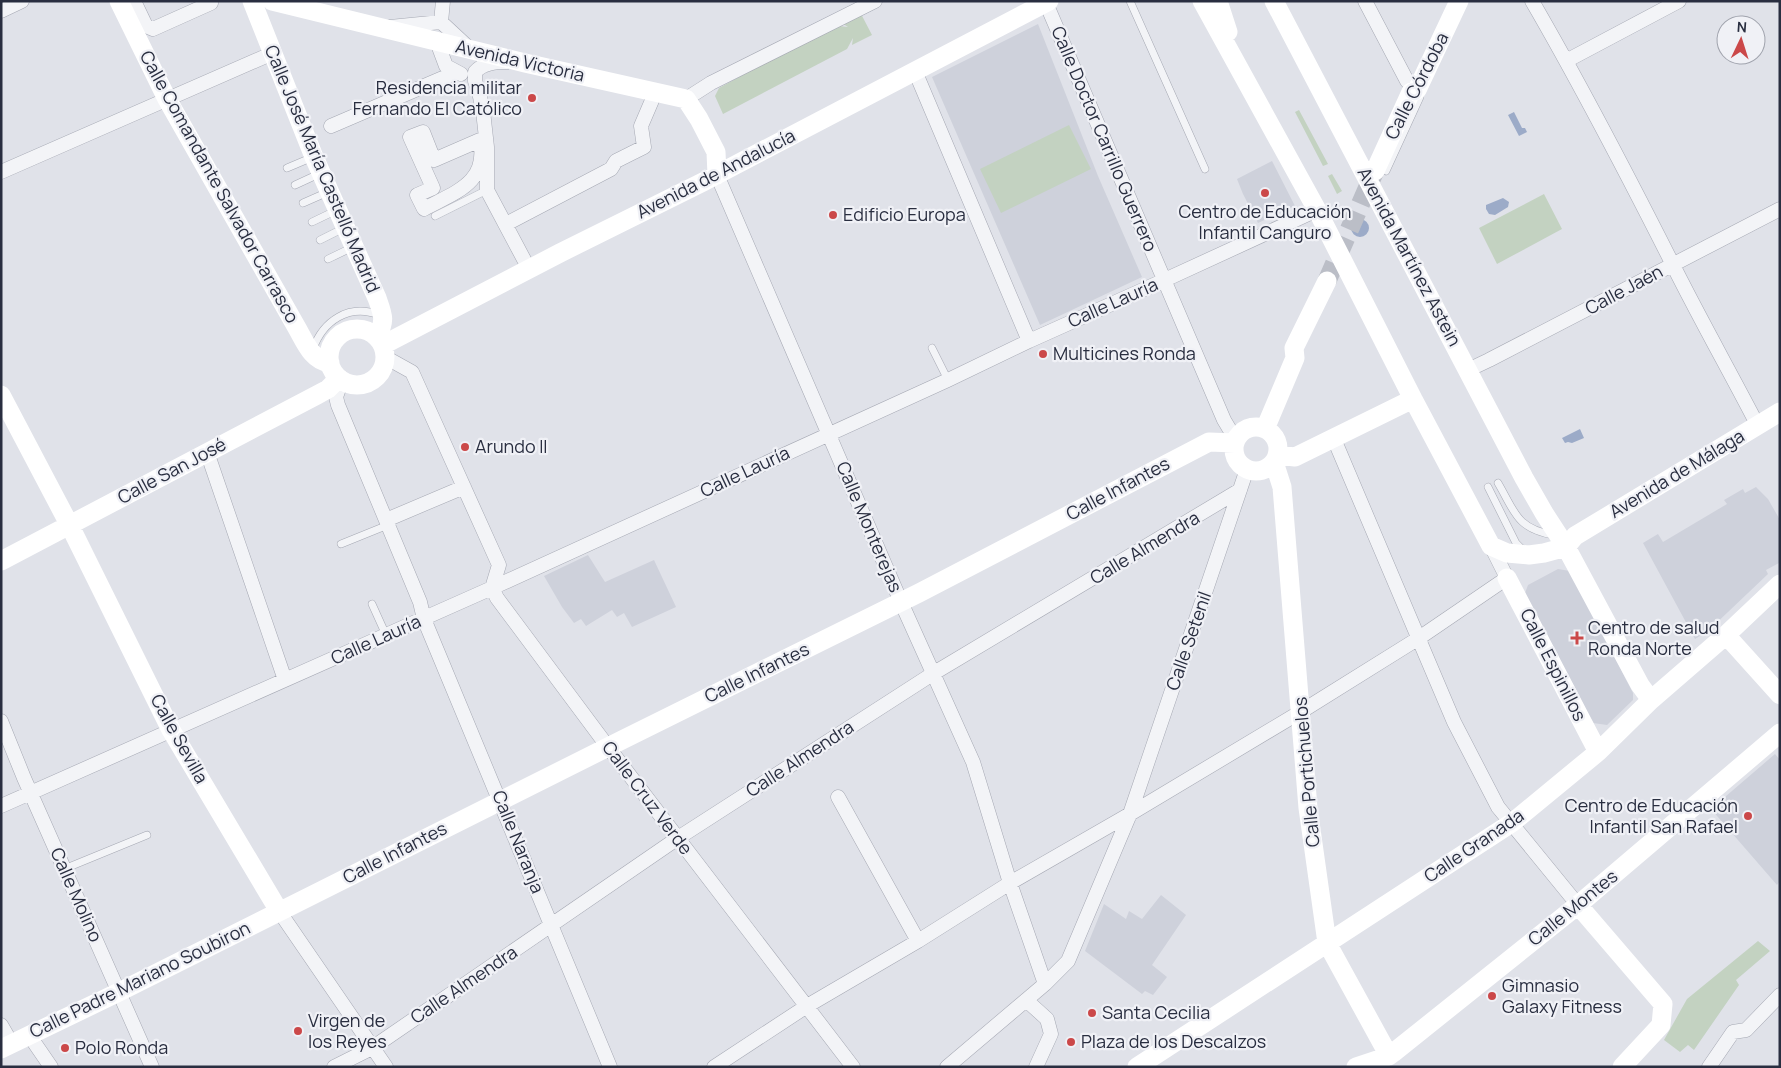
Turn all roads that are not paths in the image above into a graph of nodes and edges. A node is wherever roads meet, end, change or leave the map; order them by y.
1 (22, 1) edge
2 (119, 1) edge
3 (134, 1) edge
4 (210, 1) edge
5 (252, 1) edge
6 (272, 1) edge
7 (443, 1) edge
8 (875, 1) edge
9 (1130, 1) edge
10 (1202, 1) edge
11 (1218, 1) edge
12 (1274, 1) edge
13 (1365, 1) edge
14 (1459, 1) edge
15 (1532, 1) edge
16 (1678, 1) edge
17 (1047, 2) edge
18 (1, 11) edge
19 (442, 22) junction
20 (379, 28) junction
21 (436, 42) junction
22 (471, 50) junction
23 (273, 53) junction
24 (1566, 61) junction
25 (525, 63) junction
26 (1238, 67) junction
27 (915, 71) junction
28 (457, 72) junction
29 (475, 81) junction
30 (1416, 90) junction
31 (656, 91) junction
32 (167, 99) junction
33 (686, 99) junction
34 (331, 126) dead end
35 (317, 165) junction
36 (288, 168) dead end
37 (1205, 169) dead end
38 (1381, 171) tunnel mouth
39 (1, 172) edge
40 (717, 175) junction
41 (295, 186) dead end
42 (487, 190) junction
43 (329, 191) junction
44 (303, 203) dead end
45 (1780, 209) edge
46 (337, 210) junction
47 (1317, 210) junction
48 (429, 212) junction
49 (312, 222) dead end
50 (506, 224) junction
51 (345, 228) junction
52 (320, 240) dead end
53 (353, 247) junction
54 (328, 259) dead end
55 (1672, 264) junction
56 (529, 269) junction
57 (1164, 280) junction
58 (1327, 281) tunnel mouth
59 (384, 317) junction
60 (1029, 341) junction
61 (382, 346) junction
62 (932, 348) dead end
63 (312, 353) junction
64 (1468, 370) junction
65 (337, 374) junction
66 (948, 380) junction
67 (1, 395) edge
68 (1413, 399) junction
69 (1780, 412) edge
70 (1758, 426) junction
71 (1265, 429) junction
72 (829, 433) junction
73 (1334, 439) junction
74 (1237, 440) junction
75 (206, 452) junction
76 (1276, 459) junction
77 (1247, 469) junction
78 (1498, 483) dead end
79 (464, 487) junction
80 (1488, 487) dead end
81 (1240, 490) junction
82 (387, 523) junction
83 (70, 526) junction
84 (1560, 538) junction
85 (341, 544) dead end
86 (1491, 546) junction
87 (1529, 555) junction
88 (1, 561) edge
89 (1507, 578) junction
90 (1780, 584) edge
91 (492, 588) junction
92 (901, 602) junction
93 (372, 604) dead end
94 (424, 619) junction
95 (1726, 635) junction
96 (386, 636) junction
97 (1419, 638) junction
98 (934, 673) junction
99 (285, 680) junction
100 (1780, 695) edge
101 (1651, 700) junction
102 (1302, 711) junction
103 (1, 722) edge
104 (171, 730) junction
105 (1780, 733) edge
106 (608, 747) junction
107 (1598, 752) junction
108 (31, 794) junction
109 (838, 797) dead end
110 (501, 800) junction
111 (1, 806) edge
112 (1130, 814) junction
113 (1512, 822) junction
114 (147, 835) dead end
115 (678, 838) junction
116 (64, 870) junction
117 (1010, 883) junction
118 (1578, 905) junction
119 (279, 911) junction
120 (552, 925) junction
121 (918, 941) junction
122 (1327, 944) junction
123 (1045, 984) junction
124 (119, 992) junction
125 (1780, 995) edge
126 (1026, 1000) junction
127 (806, 1006) junction
128 (1, 1025) edge
129 (14, 1042) edge
130 (372, 1048) junction
131 (1389, 1062) edge
132 (51, 1067) edge
133 (152, 1067) edge
134 (334, 1067) edge
135 (386, 1067) edge
136 (610, 1067) edge
137 (714, 1067) edge
138 (853, 1067) edge
139 (947, 1067) edge
140 (1036, 1067) edge
141 (1137, 1067) edge
142 (1356, 1067) edge
143 (1622, 1067) edge
144 (1709, 1067) edge

1 - 18 street
2 - 32 street, Calle Comandante Salvador Carrasco
3 - 4 street
5 - 23 street, Calle José María Castelló Madrid
6 - 20 street, Avenida Victoria
7 - 19 street
8 - 33 street
9 - 37 lane
10 - 26 street
11 - 26 street
12 - 64 street, Avenida Martínez Astein
13 - 30 street
14 - 30 street, Calle Córdoba
15 - 24 street
16 - 24 street
17 - 27 street, Avenida de Andalucía
17 - 57 street, Calle Doctor Carrillo Guerrero
19 - 20 street
19 - 22 street
20 - 21 street, Avenida Victoria
21 - 22 street, Avenida Victoria
21 - 28 street
22 - 25 street, Avenida Victoria
23 - 32 street
23 - 35 street, Calle José María Castelló Madrid
24 - 55 street
25 - 29 street
25 - 31 street, Avenida Victoria
26 - 47 street
27 - 40 street, Avenida de Andalucía
27 - 60 street
28 - 29 street
28 - 34 street
29 - 42 street
30 - 38 street, Calle Córdoba
31 - 33 street, Avenida Victoria
31 - 50 street
32 - 39 street
32 - 63 street, Calle Comandante Salvador Carrasco
33 - 40 street
35 - 36 lane
35 - 41 lane
35 - 43 street, Calle José María Castelló Madrid
40 - 56 street, Avenida de Andalucía
40 - 72 street, Calle Monterejas
42 - 48 lane
42 - 50 street
43 - 44 lane
43 - 46 street, Calle José María Castelló Madrid
45 - 55 street, Calle Jaén
46 - 49 lane
46 - 51 street, Calle José María Castelló Madrid
47 - 57 street, Calle Lauría
47 - 68 street
48 - 48 street
50 - 56 street
51 - 52 lane
51 - 53 street, Calle José María Castelló Madrid
53 - 54 lane
53 - 59 street, Calle José María Castelló Madrid
55 - 64 street, Calle Jaén
55 - 70 street
56 - 61 street, Avenida de Andalucía
57 - 60 street, Calle Lauría
57 - 74 street, Calle Doctor Carrillo Guerrero
58 - 71 street
59 - 61 street
59 - 63 lane
60 - 66 street, Calle Lauría
61 - 65 street
61 - 65 street
61 - 79 street
62 - 66 lane
63 - 65 street
64 - 84 street, Avenida Martínez Astein
65 - 75 street, Calle San José
65 - 82 street
66 - 72 street, Calle Lauría
67 - 83 street, Calle Sevilla
68 - 73 street
68 - 86 street
69 - 70 street, Avenida de Málaga
70 - 84 street, Avenida de Málaga
71 - 74 street
71 - 76 street
72 - 91 street, Calle Lauría
72 - 92 street, Calle Monterejas
73 - 76 street
73 - 97 street
74 - 77 street
74 - 92 street, Calle Infantes
75 - 83 street, Calle San José
75 - 99 street
76 - 77 street
76 - 102 street, Calle Portichuelos
77 - 81 street, Calle Setenil
78 - 84 lane
79 - 82 street
79 - 91 street
80 - 87 lane
81 - 98 street, Calle Almendra
81 - 112 street, Calle Setenil
82 - 85 lane
82 - 94 street
83 - 88 street, Calle San José
83 - 104 street, Calle Sevilla
84 - 87 street
84 - 87 street
84 - 101 street, Avenida Martínez Astein
86 - 87 street
86 - 89 street
89 - 97 street
89 - 107 street, Calle Espinillos
90 - 95 street, Calle Granada
91 - 94 street, Calle Lauría
91 - 106 street, Calle Cruz Verde
92 - 98 street, Calle Monterejas
92 - 106 street, Calle Infantes
93 - 96 lane
94 - 96 street, Calle Lauría
94 - 110 street, Calle Naranja
95 - 100 street
95 - 101 street, Calle Granada
96 - 99 street, Calle Lauría
97 - 102 street
97 - 113 street
98 - 115 street, Calle Almendra
98 - 117 street, Calle Monterejas
99 - 104 street, Calle Lauría
101 - 107 street, Calle Granada
102 - 112 street
102 - 122 street, Calle Portichuelos
103 - 108 street, Calle Molino
104 - 108 street, Calle Lauría
104 - 119 street, Calle Sevilla
105 - 118 street, Calle Montes
106 - 110 street, Calle Infantes
106 - 115 street, Calle Cruz Verde
107 - 113 street, Calle Granada
108 - 111 street, Calle Lauría
108 - 116 street, Calle Molino
109 - 121 street
110 - 119 street, Calle Infantes
110 - 120 street, Calle Naranja
112 - 117 street
112 - 123 street, Calle Setenil
113 - 118 street
113 - 122 street, Calle Granada
114 - 116 lane
115 - 120 street, Calle Almendra
115 - 127 street, Calle Cruz Verde
116 - 124 street, Calle Molino
117 - 121 street
117 - 123 street, Calle Monterejas
118 - 131 street, Calle Montes
118 - 143 street
119 - 124 street, Calle Padre Mariano Soubiron
119 - 130 street, Calle Sevilla
120 - 130 street, Calle Almendra
120 - 136 street, Calle Naranja
121 - 127 street
122 - 131 street, Calle Portichuelos
122 - 141 street, Calle Granada
123 - 126 street, Calle Setenil
124 - 129 street, Calle Padre Mariano Soubiron
124 - 133 street, Calle Molino
125 - 144 street
126 - 139 street, Calle Setenil
126 - 140 street
127 - 137 street
127 - 138 street, Calle Cruz Verde
128 - 129 street
129 - 132 street
130 - 134 street, Calle Almendra
130 - 135 street, Calle Sevilla
131 - 142 street, Calle Montes

